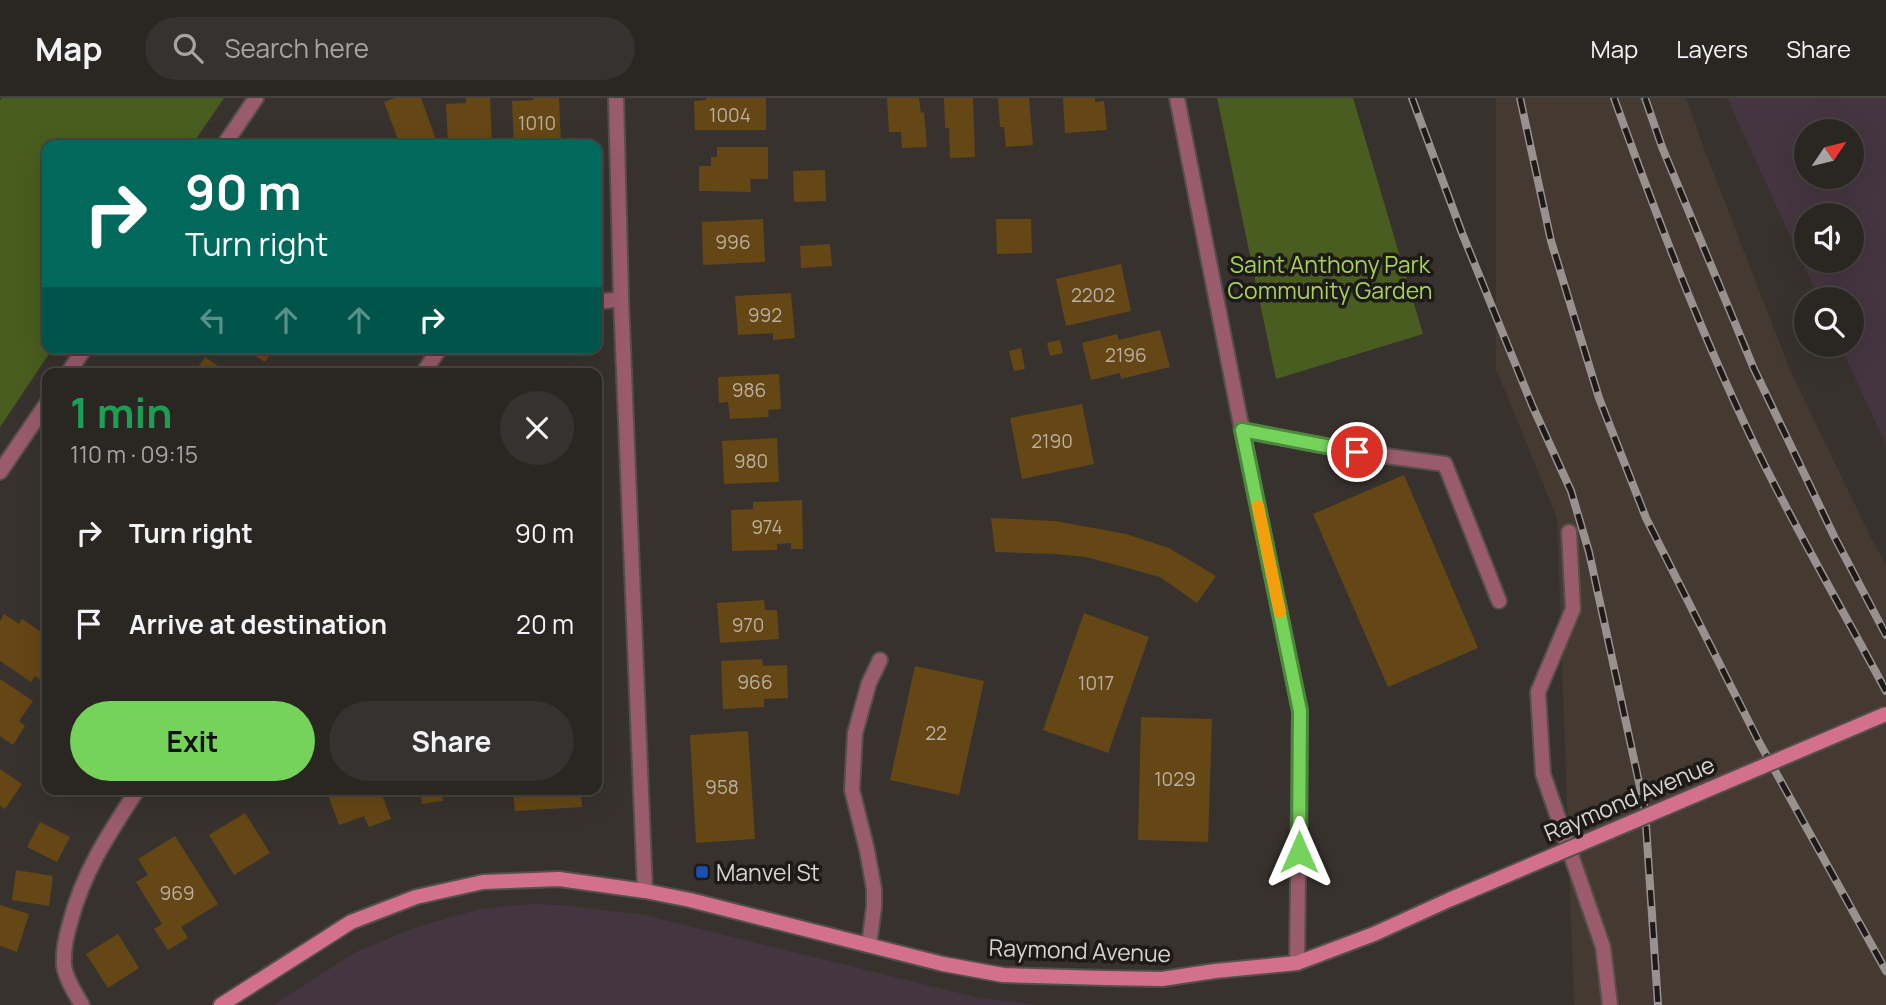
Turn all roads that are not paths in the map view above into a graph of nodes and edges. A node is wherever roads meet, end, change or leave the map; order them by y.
1 (256, 98) edge
2 (616, 98) edge
3 (1177, 98) edge
4 (227, 140) edge
5 (621, 299) junction
6 (602, 301) edge
7 (42, 410) edge
8 (1242, 430) junction
9 (0, 472) edge
10 (1569, 532) dead end
11 (1499, 601) dead end
12 (880, 660) dead end
13 (1886, 713) edge
14 (134, 795) edge
15 (645, 891) junction
16 (869, 945) junction
17 (1297, 963) junction
18 (82, 1005) edge
19 (221, 1005) edge
20 (1611, 1005) edge

1 - 4 street
2 - 5 street
3 - 8 street
5 - 6 street
5 - 15 street
7 - 9 street
8 - 11 street
8 - 17 street
10 - 20 street
12 - 16 street
13 - 17 street, Raymond Avenue, bridge
14 - 18 street
15 - 16 street, Raymond Avenue
15 - 19 street, Raymond Avenue
16 - 17 street, Raymond Avenue

